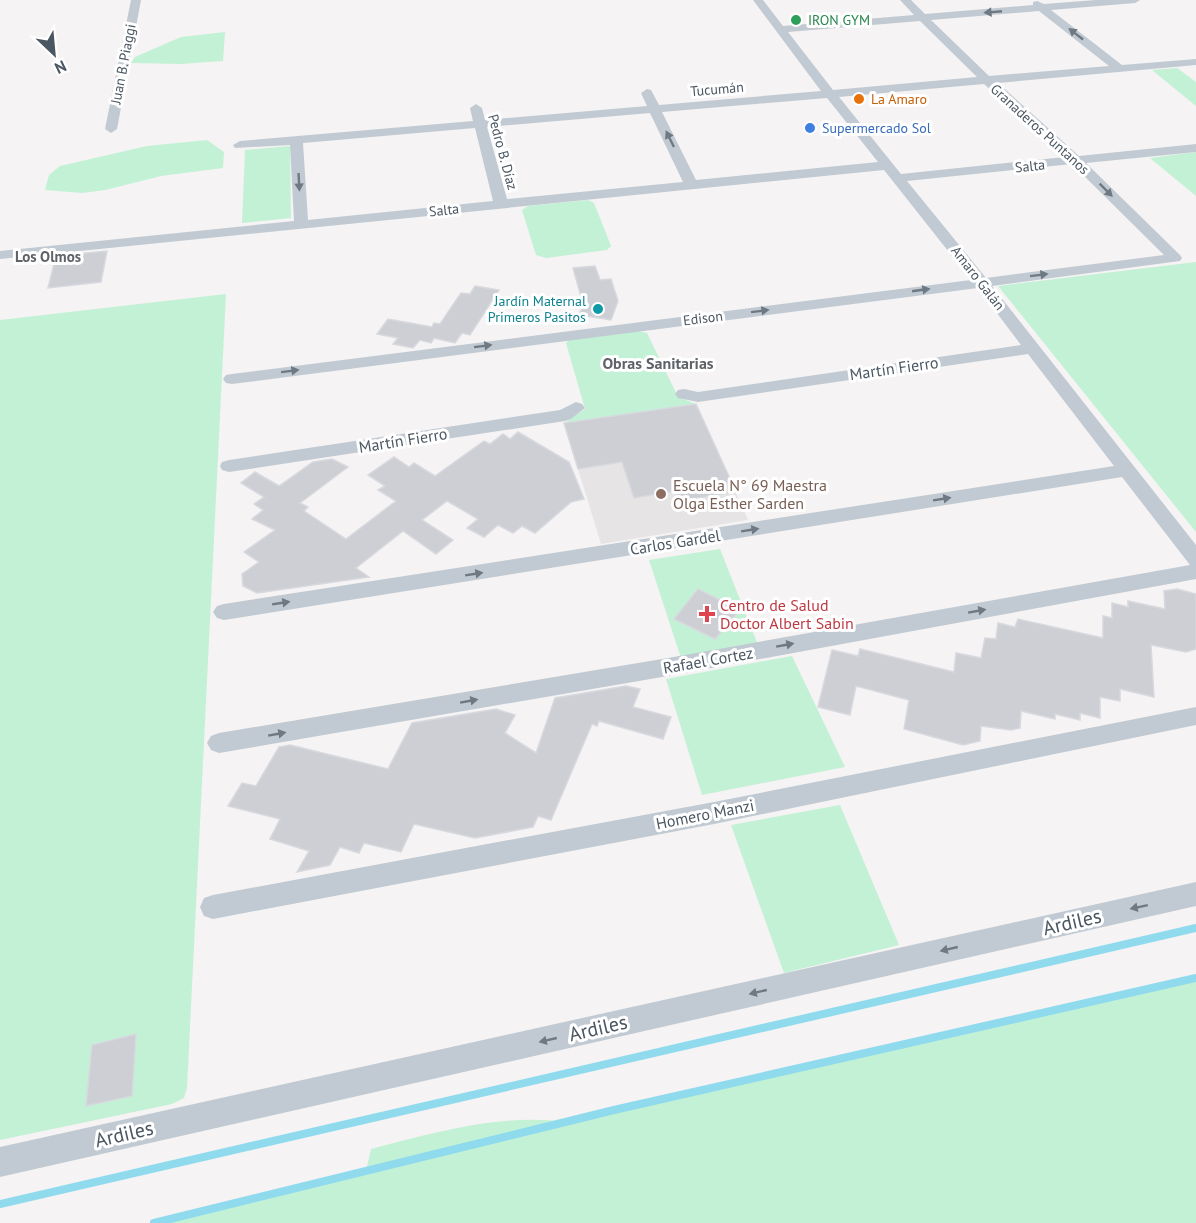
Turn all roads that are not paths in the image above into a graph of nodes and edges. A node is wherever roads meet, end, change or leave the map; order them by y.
1 (136, 0) edge
2 (758, 0) edge
3 (905, 0) edge
4 (1033, 0) edge
5 (1135, 0) edge
6 (1042, 8) junction
7 (923, 18) junction
8 (781, 29) junction
9 (1196, 62) edge
10 (1119, 68) junction
11 (986, 80) junction
12 (647, 93) dead end
13 (830, 94) junction
14 (476, 108) dead end
15 (656, 110) junction
16 (480, 125) junction
17 (111, 129) dead end
18 (296, 140) junction
19 (240, 145) dead end
20 (1196, 148) edge
21 (1076, 161) junction
22 (889, 165) junction
23 (899, 178) junction
24 (692, 186) junction
25 (501, 204) junction
26 (301, 224) junction
27 (0, 255) edge
28 (1175, 258) joint
29 (981, 282) junction
30 (1033, 348) junction
31 (232, 379) dead end
32 (684, 394) dead end
33 (576, 408) dead end
34 (229, 466) dead end
35 (1127, 470) junction
36 (1196, 559) edge
37 (1196, 571) edge
38 (224, 612) dead end
39 (1196, 716) edge
40 (219, 743) dead end
41 (1196, 894) edge
42 (213, 907) dead end
43 (0, 1162) edge

1 - 17 street, Juan B. Piaggi
2 - 8 street, Amaro Galán
3 - 7 street, Granaderos Puntanos
4 - 6 street
5 - 6 street
6 -> 7 street
10 -> 6 street
7 - 8 street
7 - 11 street, Granaderos Puntanos
8 - 13 street, Amaro Galán
9 - 10 street, Tucumán
10 - 11 street, Tucumán
11 - 13 street, Tucumán
11 - 21 street, Granaderos Puntanos
12 - 15 street
13 - 15 street, Tucumán
13 - 22 street, Amaro Galán
14 - 16 street, Pedro B. Díaz
15 - 16 street, Tucumán
24 -> 15 street
16 - 18 street, Tucumán
16 - 25 street, Pedro B. Díaz
18 - 19 street, Tucumán
18 -> 26 street
20 - 21 street, Salta
21 - 23 street, Salta
21 -> 28 street, Granaderos Puntanos
22 - 23 street, Amaro Galán
22 - 24 street, Salta
23 - 29 street, Amaro Galán
24 - 25 street, Salta
25 - 26 street, Salta
26 - 27 street, Salta
29 -> 28 street, Edison
29 - 30 street, Amaro Galán
31 -> 29 street, Edison
30 - 32 street, Martín Fierro
30 - 35 street, Amaro Galán
33 - 34 street, Martín Fierro
35 - 36 street, Amaro Galán
38 -> 35 street, Carlos Gardel
40 -> 37 street, Rafael Cortez
39 - 42 street, Homero Manzi
41 -> 43 street, Ardiles

